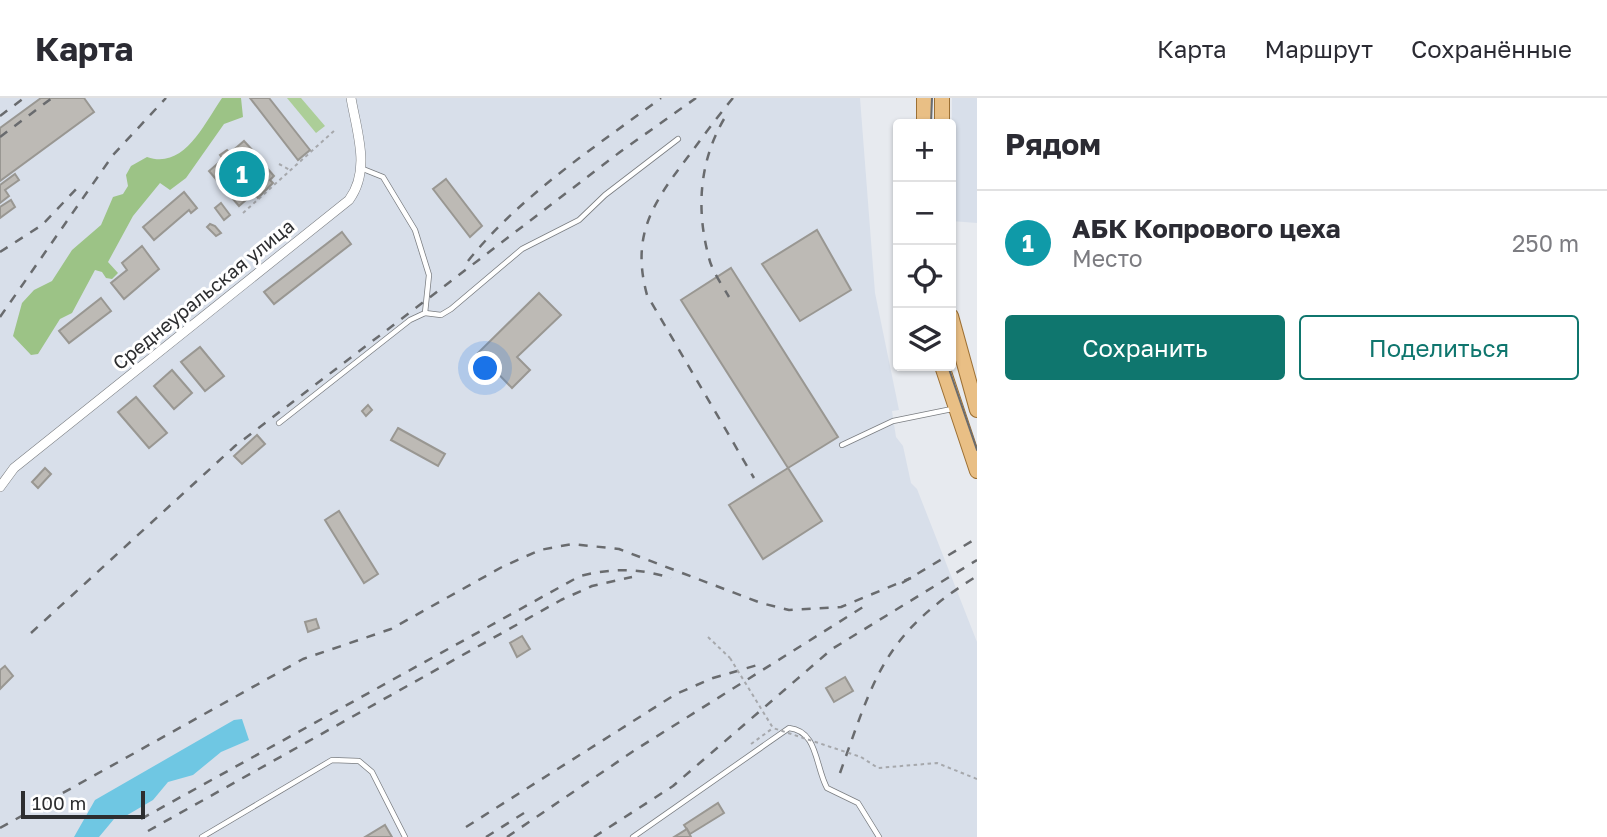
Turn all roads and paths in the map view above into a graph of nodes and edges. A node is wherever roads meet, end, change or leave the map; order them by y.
1 (351, 98) edge
2 (925, 98) edge
3 (942, 98) edge
4 (924, 119) edge
5 (942, 119) edge
6 (335, 130) dead end
7 (678, 139) dead end
8 (279, 164) dead end
9 (363, 169) junction
10 (291, 170) junction
11 (243, 214) dead end
12 (425, 313) junction
13 (956, 334) edge
14 (944, 371) edge
15 (956, 408) junction
16 (977, 410) edge
17 (279, 423) dead end
18 (842, 445) dead end
19 (977, 471) edge
20 (0, 487) edge
21 (708, 637) dead end
22 (773, 728) junction
23 (751, 744) dead end
24 (977, 779) edge
25 (202, 837) edge
26 (405, 837) edge
27 (633, 837) edge
28 (879, 837) edge

1 - 9 street
2 - 4 main road
3 - 5 main road
6 - 10 path
7 - 12 lane
8 - 10 path
9 - 12 lane
9 - 20 street, Среднеуральская улица
10 - 11 path
12 - 17 lane
13 - 16 main road
14 - 15 main road
15 - 18 lane
15 - 19 main road
21 - 22 path, bridge
22 - 23 path
22 - 24 path, bridge
25 - 26 lane
27 - 28 lane

